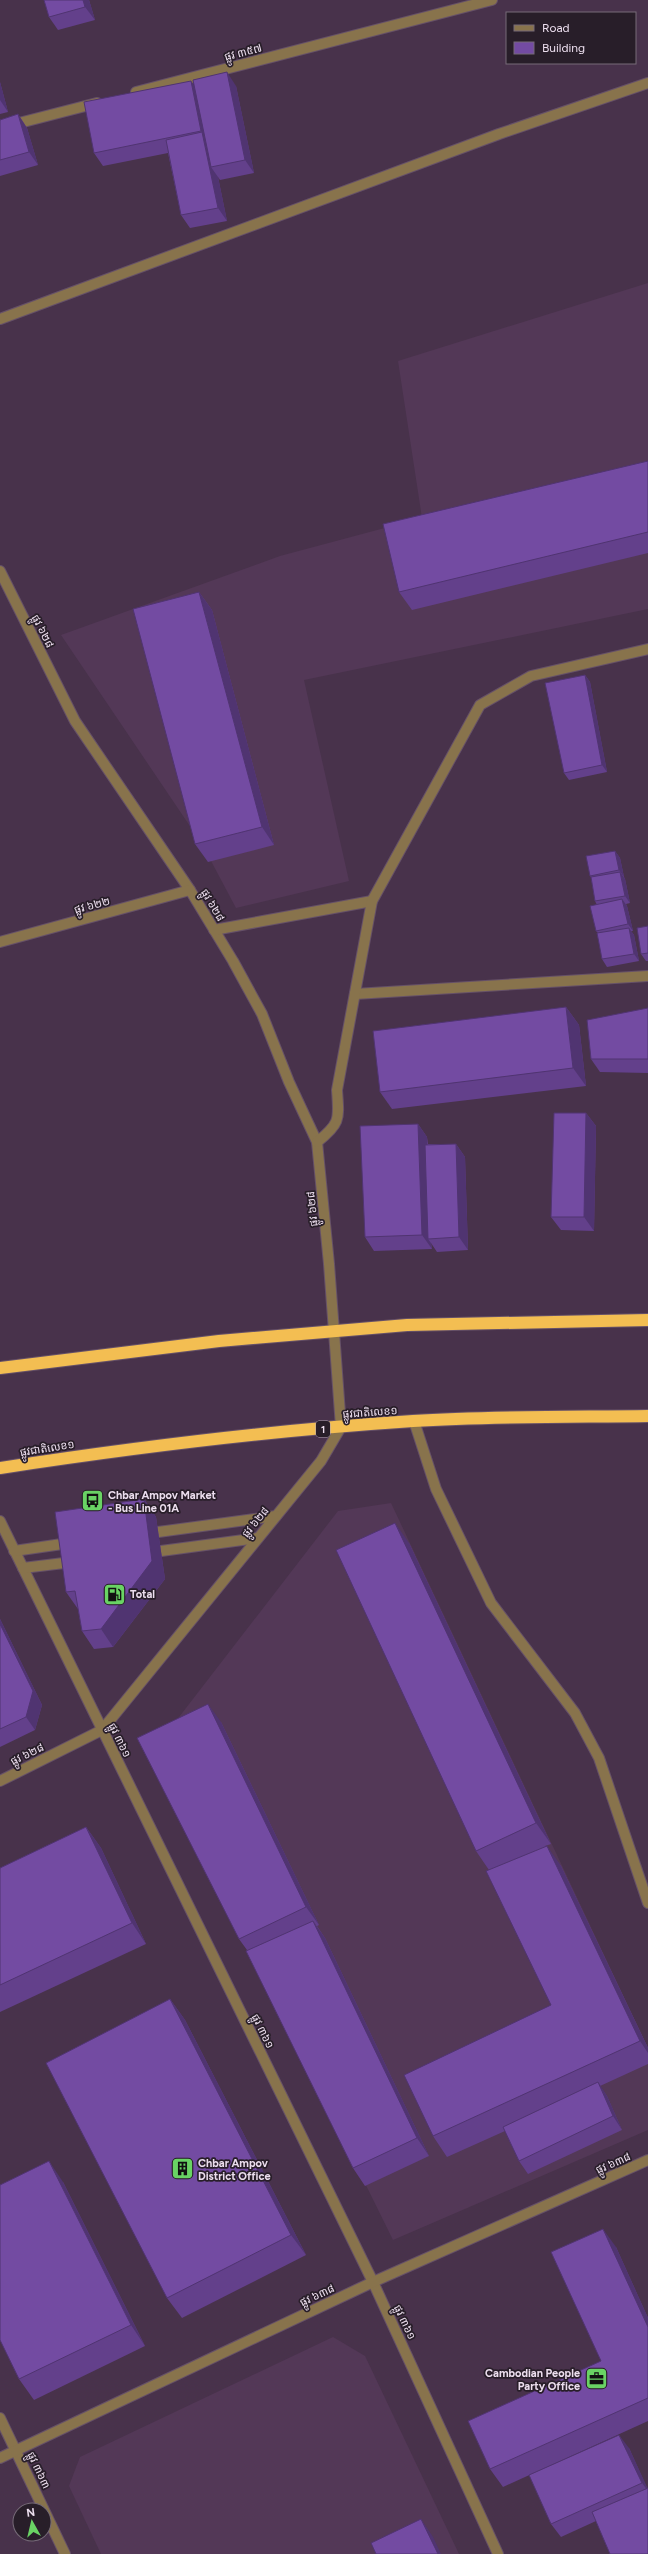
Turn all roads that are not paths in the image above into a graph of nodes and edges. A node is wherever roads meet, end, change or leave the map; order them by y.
1 (492, 0) edge
2 (648, 83) edge
3 (123, 96) edge
4 (108, 100) edge
5 (0, 128) edge
6 (0, 319) edge
7 (0, 572) edge
8 (648, 649) edge
9 (190, 890) junction
10 (372, 901) junction
11 (214, 930) junction
12 (0, 942) edge
13 (648, 976) edge
14 (355, 994) junction
15 (317, 1142) junction
16 (648, 1320) edge
17 (334, 1331) junction
18 (0, 1368) edge
19 (648, 1416) edge
20 (414, 1421) junction
21 (341, 1427) junction
22 (0, 1468) edge
23 (276, 1516) junction
24 (0, 1521) edge
25 (158, 1532) dead end
26 (258, 1538) junction
27 (69, 1543) edge
28 (14, 1550) junction
29 (161, 1551) dead end
30 (72, 1562) edge
31 (23, 1568) junction
32 (102, 1730) junction
33 (0, 1781) edge
34 (648, 1904) edge
35 (648, 2160) edge
36 (373, 2282) junction
37 (0, 2418) edge
38 (16, 2450) junction
39 (0, 2458) edge
40 (65, 2554) edge
41 (498, 2554) edge

1 - 3 street, ផ្លូវ ៣៥៧
2 - 6 street
4 - 5 street
7 - 9 street, ផ្លូវ ៦២៨
8 - 10 street
9 - 11 street, ផ្លូវ ៦២៨
9 - 12 street, ផ្លូវ ៦២២
10 - 11 street
10 - 14 street
11 - 15 street, ផ្លូវ ៦២៨
13 - 14 street
14 - 15 street
15 - 17 street, ផ្លូវ ៦២៨
16 - 17 highway
17 - 18 highway
17 - 21 street, ផ្លូវ ៦២៨
19 - 20 highway, ផ្លូវជាតិលេខ១ / 1
20 - 21 highway, ផ្លូវជាតិលេខ១ / 1
20 - 34 street
21 - 22 highway, ផ្លូវជាតិលេខ១ / 1
21 - 23 street, ផ្លូវ ៦២៨
23 - 25 street
23 - 26 street, ផ្លូវ ៦២៨
24 - 28 street, ផ្លូវ ៣៦១
26 - 29 street
26 - 32 street, ផ្លូវ ៦២៨
27 - 28 street
28 - 31 street, ផ្លូវ ៣៦១
30 - 31 street
31 - 32 street, ផ្លូវ ៣៦១
32 - 33 street, ផ្លូវ ៦២៨
32 - 36 street, ផ្លូវ ៣៦១
35 - 36 street, ផ្លូវ ៦៣៨
36 - 38 street, ផ្លូវ ៦៣៨
36 - 41 street, ផ្លូវ ៣៦១
37 - 38 street, ផ្លូវ ៣៦៣
38 - 39 street, ផ្លូវ ៦៣៨
38 - 40 street, ផ្លូវ ៣៦៣

